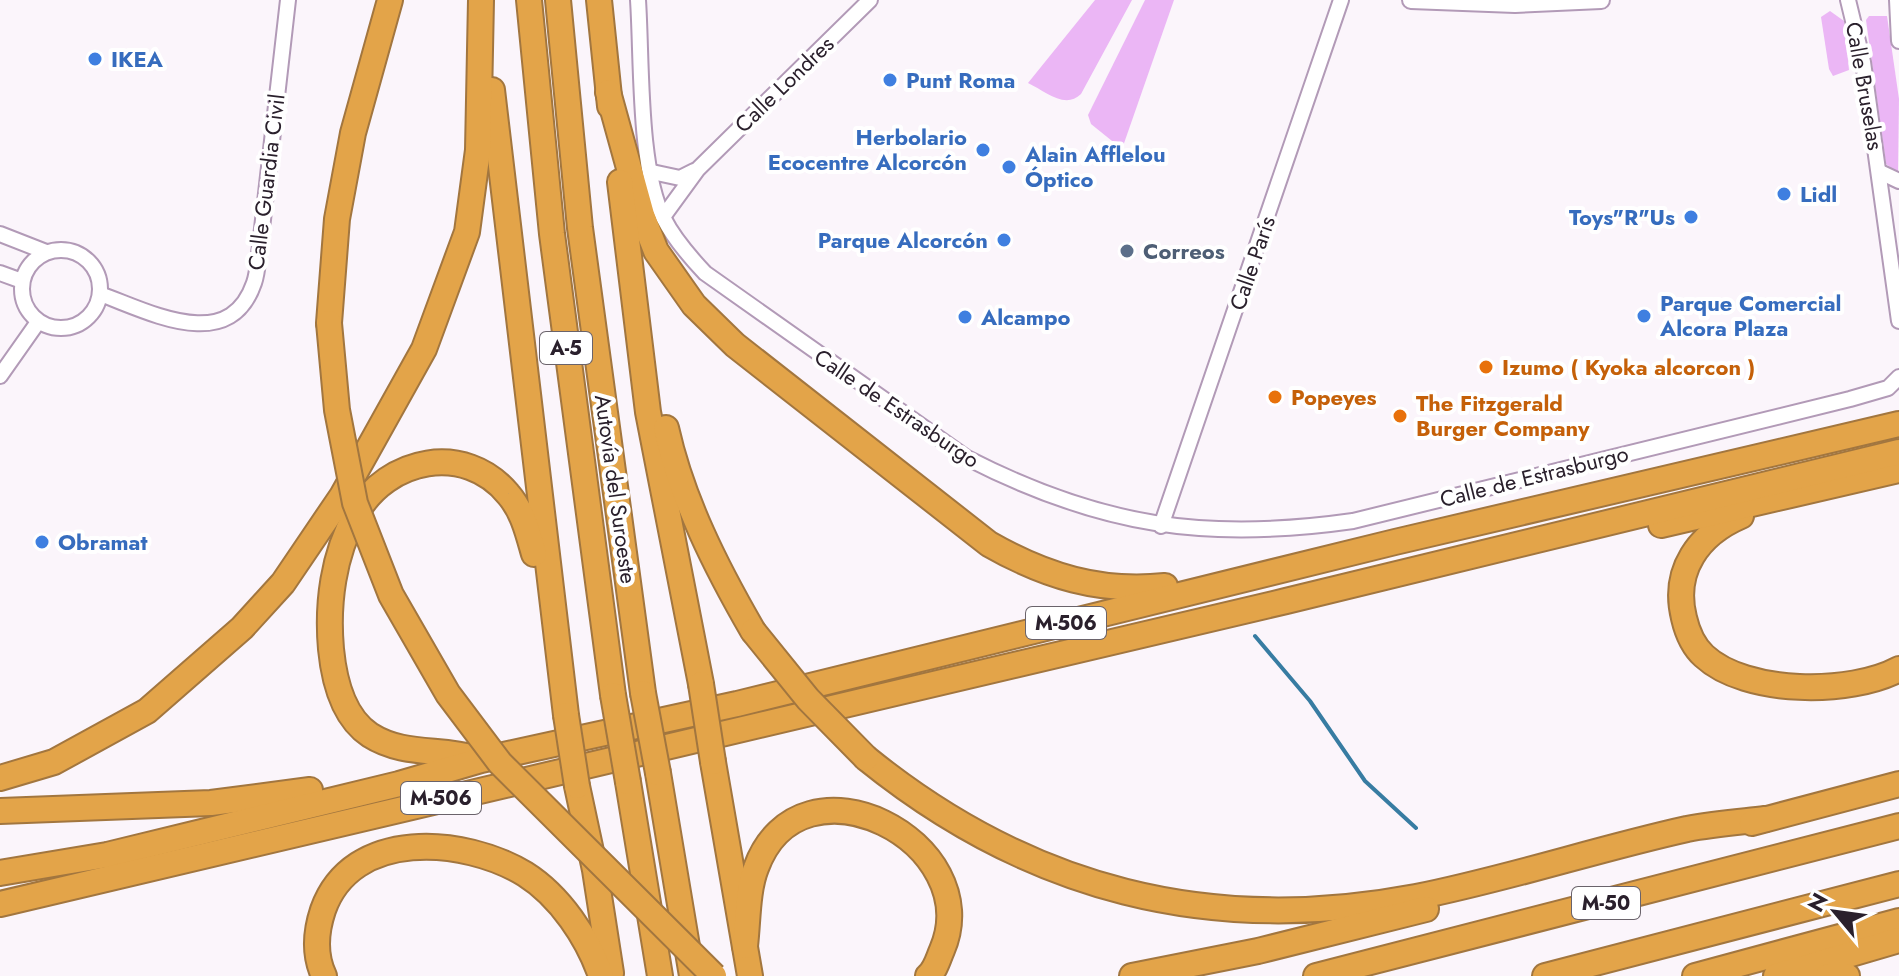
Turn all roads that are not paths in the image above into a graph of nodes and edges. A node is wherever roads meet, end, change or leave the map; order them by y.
1 (288, 0) edge
2 (390, 0) edge
3 (482, 0) edge
4 (529, 0) edge
5 (558, 0) edge
6 (599, 0) edge
7 (638, 0) edge
8 (870, 0) edge
9 (1341, 0) edge
10 (1411, 0) edge
11 (1601, 0) edge
12 (1848, 0) edge
13 (1897, 0) edge
14 (1899, 41) edge
15 (608, 92) junction
16 (698, 169) junction
17 (652, 172) junction
18 (1880, 172) junction
19 (1899, 181) edge
20 (1899, 198) edge
21 (1886, 210) junction
22 (663, 217) junction
23 (0, 234) edge
24 (1890, 245) junction
25 (46, 252) junction
26 (0, 273) edge
27 (1899, 279) edge
28 (22, 281) junction
29 (100, 294) junction
30 (637, 317) junction
31 (1899, 321) edge
32 (38, 322) junction
33 (0, 376) edge
34 (1899, 377) edge
35 (1899, 424) edge
36 (1899, 452) edge
37 (1899, 470) edge
38 (1776, 501) junction
39 (1161, 526) junction
40 (1395, 542) junction
41 (549, 591) junction
42 (1286, 601) junction
43 (1899, 669) edge
44 (481, 760) junction
45 (435, 772) junction
46 (0, 778) edge
47 (1899, 784) edge
48 (0, 811) edge
49 (1765, 819) junction
50 (1899, 826) edge
51 (0, 873) edge
52 (1899, 884) edge
53 (0, 904) edge
54 (1899, 921) edge
55 (1899, 940) edge
56 (745, 946) junction
57 (1645, 950) junction
58 (324, 976) edge
59 (601, 976) edge
60 (611, 976) edge
61 (660, 976) edge
62 (692, 976) edge
63 (714, 976) edge
64 (750, 976) edge
65 (928, 976) edge
66 (1132, 976) edge
67 (1316, 976) edge
68 (1545, 976) edge
69 (1584, 976) edge
70 (1695, 976) edge
71 (1776, 976) edge
72 (1828, 976) edge
73 (1847, 976) edge

1 - 29 street, Calle Guardia Civil
2 - 63 highway, bridge
3 - 41 highway
3 - 46 highway
4 - 61 highway, Autovía del Suroeste / A-5, bridge
5 - 62 highway, Autovía del Suroeste / A-5, bridge
6 - 15 highway
7 - 17 street, Calle de Estrasburgo
8 - 16 street, Calle Londres
9 - 39 street, Calle París
10 - 11 street
12 - 18 street, Calle Bruselas
13 - 14 street, Calle Bruselas
15 - 30 highway
15 - 40 highway
16 - 17 street
16 - 22 street, Calle Londres
17 - 22 street, Calle de Estrasburgo
18 - 19 street, Calle Bruselas
18 - 21 street, Calle Bruselas
20 - 21 street
21 - 24 street, Calle Bruselas
22 - 39 street, Calle de Estrasburgo
23 - 25 street
24 - 27 street, Calle Bruselas
24 - 31 street, Calle Bruselas
25 - 28 street
25 - 29 street
26 - 28 street
28 - 32 street
29 - 32 street
30 - 49 highway, bridge
30 - 56 highway, bridge
32 - 33 street
34 - 39 street, Calle de Estrasburgo
35 - 40 highway, M-506
36 - 42 highway, M-506
37 - 38 highway
38 - 42 highway
38 - 43 highway
40 - 44 highway, M-506
41 - 44 highway
41 - 60 highway, bridge
42 - 53 highway, M-506
44 - 45 highway, M-506
45 - 48 highway
45 - 51 highway, M-506
47 - 49 highway
49 - 66 highway
50 - 67 highway, M-50
52 - 57 highway, M-50
54 - 70 highway
55 - 71 highway
56 - 64 highway
56 - 65 highway
57 - 68 highway, M-50
57 - 69 highway, M-50
58 - 59 highway
72 - 73 highway

